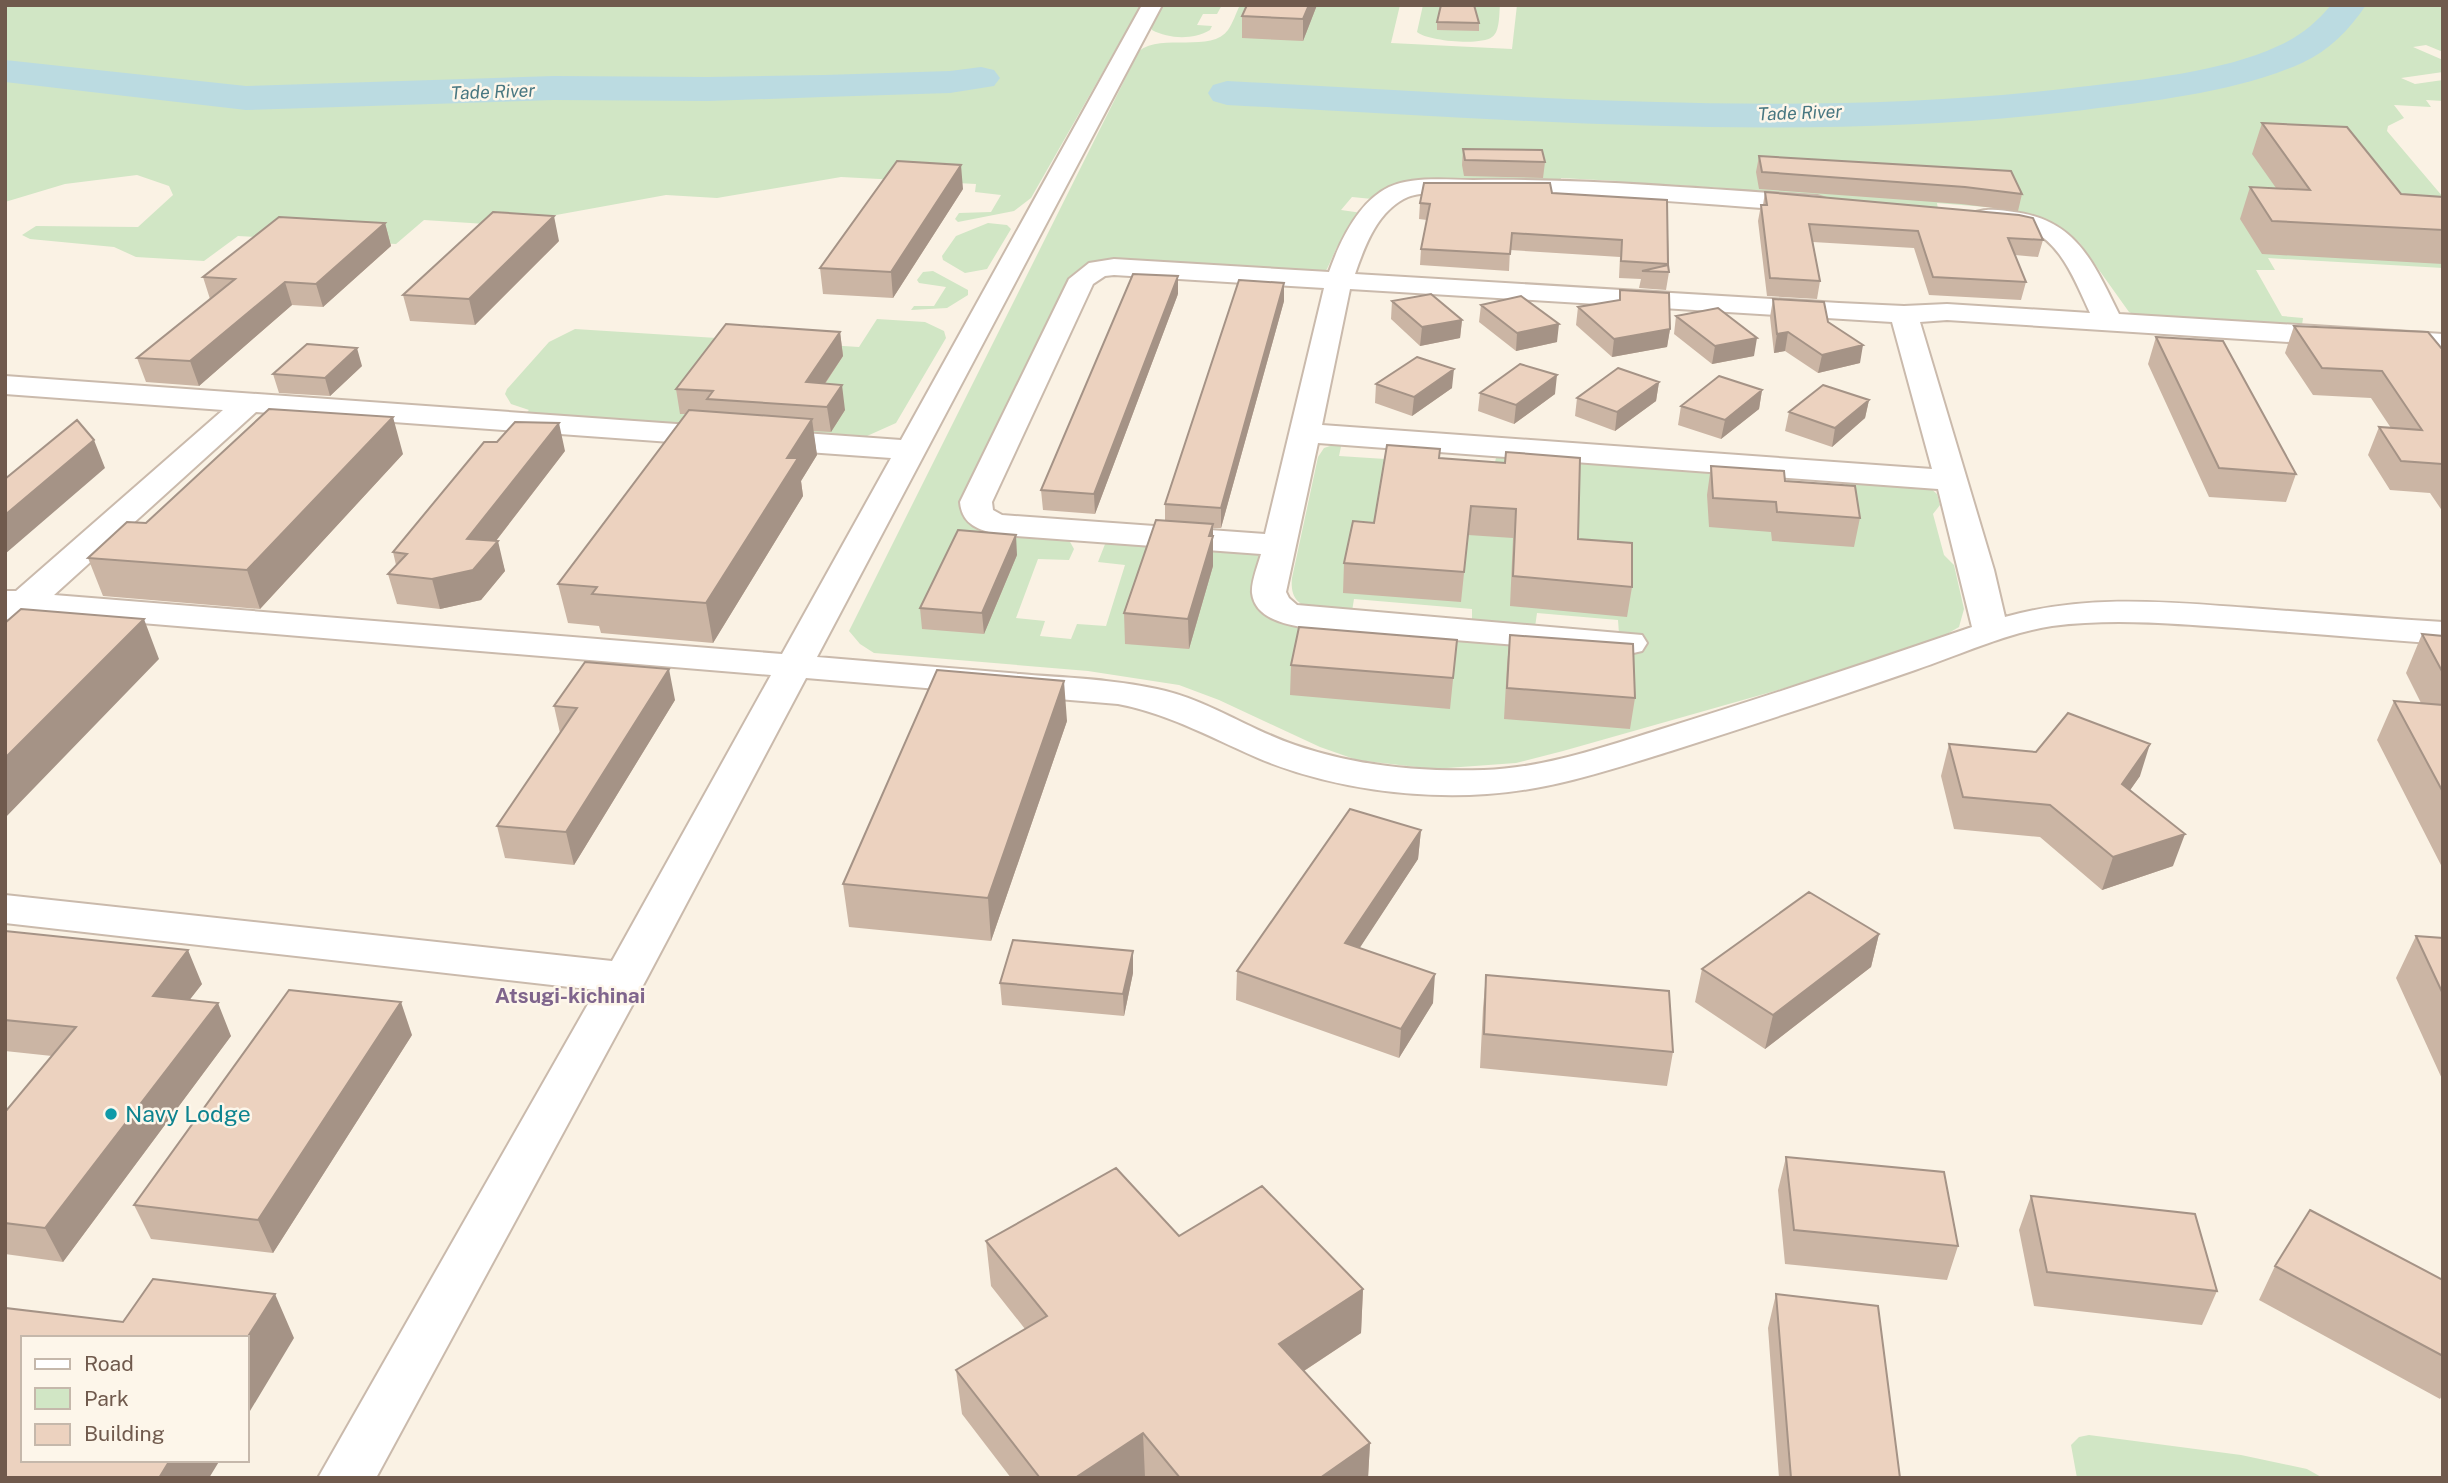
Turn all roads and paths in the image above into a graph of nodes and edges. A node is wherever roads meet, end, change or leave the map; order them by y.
1 (1152, 5) edge
2 (1840, 205) edge
3 (1959, 215) edge
4 (1339, 280) junction
5 (1904, 314) junction
6 (2109, 322) junction
7 (2443, 343) edge
8 (5, 386) edge
9 (248, 402) junction
10 (1306, 433) junction
11 (910, 450) junction
12 (1951, 480) junction
13 (1278, 545) junction
14 (12, 608) edge
15 (1991, 632) junction
16 (2443, 634) edge
17 (1629, 643) edge
18 (792, 665) junction
19 (5, 909) edge
20 (625, 978) junction
21 (346, 1478) edge

1 - 11 lane
2 - 4 lane
3 - 6 lane
4 - 5 lane
4 - 10 lane
4 - 13 lane
5 - 6 lane
5 - 12 lane
6 - 7 lane
8 - 9 lane
9 - 11 lane
9 - 14 lane
10 - 12 lane
10 - 13 lane
11 - 18 lane
12 - 15 lane
13 - 17 lane
14 - 18 lane
15 - 16 lane
15 - 18 lane
18 - 20 lane
19 - 20 lane
20 - 21 lane

